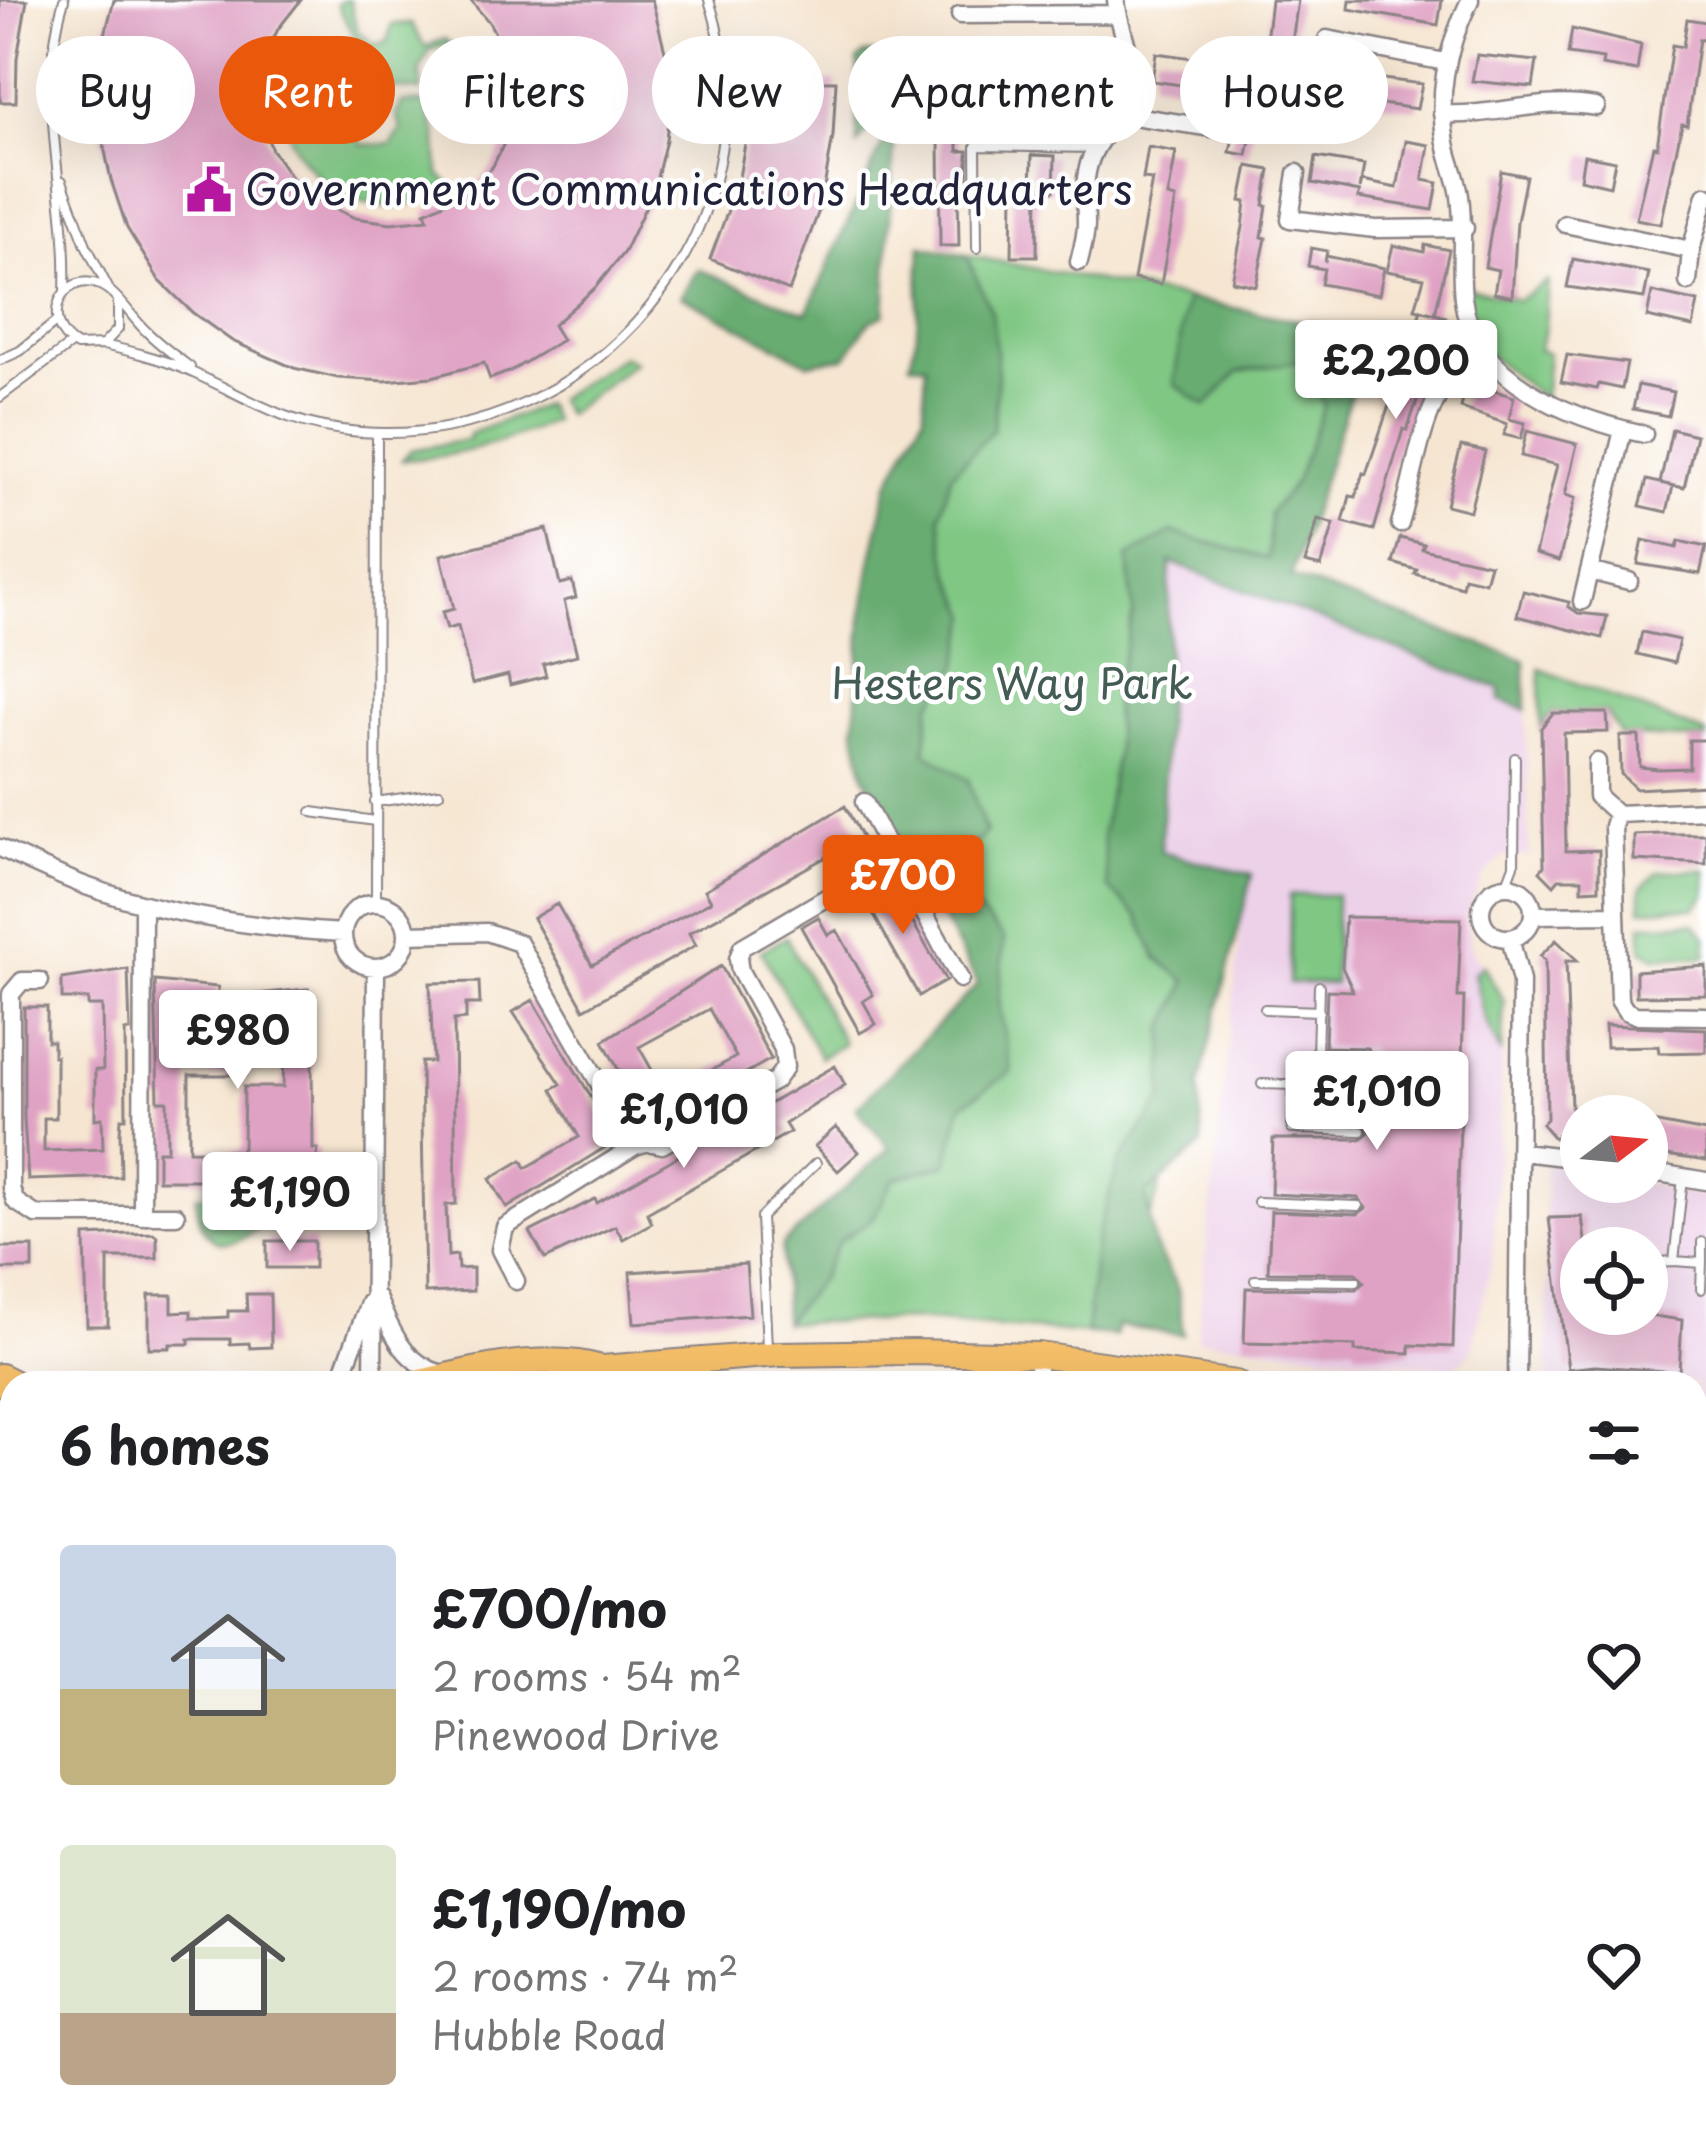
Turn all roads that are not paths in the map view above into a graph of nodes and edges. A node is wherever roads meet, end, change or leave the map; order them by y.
1 (64, 0) edge
2 (709, 0) edge
3 (1470, 0) edge
4 (1117, 7) edge
5 (960, 15) dead end
6 (1388, 51) edge
7 (1445, 62) junction
8 (1596, 107) dead end
9 (1442, 114) junction
10 (1098, 144) edge
11 (1095, 148) junction
12 (56, 163) junction
13 (1297, 172) dead end
14 (1706, 195) edge
15 (1564, 224) dead end
16 (1465, 228) junction
17 (977, 248) dead end
18 (1691, 250) junction
19 (1079, 262) dead end
20 (1688, 282) dead end
21 (110, 292) junction
22 (65, 293) junction
23 (118, 302) junction
24 (56, 322) junction
25 (1479, 342) junction
26 (71, 344) junction
27 (103, 345) junction
28 (0, 360) edge
29 (210, 382) junction
30 (0, 397) edge
31 (1623, 430) junction
32 (377, 434) junction
33 (1644, 434) dead end
34 (1400, 524) dead end
35 (1589, 571) junction
36 (1629, 581) dead end
37 (1582, 601) dead end
38 (1515, 758) dead end
39 (1597, 761) dead end
40 (439, 793) dead end
41 (375, 802) junction
42 (864, 802) dead end
43 (1706, 810) edge
44 (312, 812) dead end
45 (1617, 814) junction
46 (375, 821) junction
47 (0, 848) edge
48 (894, 858) junction
49 (1506, 886) junction
50 (376, 903) junction
51 (143, 904) junction
52 (1614, 914) junction
53 (1534, 915) junction
54 (343, 933) junction
55 (407, 934) junction
56 (1510, 938) junction
57 (376, 967) junction
58 (960, 979) dead end
59 (40, 980) dead end
60 (1319, 986) dead end
61 (1265, 1010) dead end
62 (1319, 1011) junction
63 (1706, 1016) edge
64 (1366, 1056) dead end
65 (1262, 1084) dead end
66 (1361, 1131) dead end
67 (635, 1147) junction
68 (1522, 1152) junction
69 (1560, 1157) edge
70 (816, 1163) dead end
71 (1668, 1174) edge
72 (1683, 1177) junction
73 (1706, 1181) edge
74 (1258, 1202) dead end
75 (1358, 1206) dead end
76 (176, 1215) dead end
77 (142, 1216) junction
78 (1702, 1242) dead end
79 (1668, 1261) edge
80 (1674, 1261) junction
81 (1702, 1263) junction
82 (516, 1280) dead end
83 (1255, 1280) dead end
84 (1355, 1281) dead end
85 (1701, 1289) dead end
86 (374, 1291) junction
87 (768, 1355) junction
88 (1040, 1355) junction
89 (602, 1368) junction
90 (344, 1371) edge
91 (373, 1371) edge
92 (431, 1371) edge
93 (491, 1371) edge
94 (593, 1371) edge
95 (1038, 1371) edge
96 (1151, 1371) edge
97 (1517, 1371) edge

1 - 12 lane
2 - 32 lane
3 - 7 street
4 - 5 street
6 - 7 street
7 - 9 street
8 - 9 street
9 - 16 street
10 - 11 street
11 - 17 lane
11 - 19 street
12 - 21 lane
12 - 22 lane
13 - 16 street
14 - 18 street
15 - 18 street
16 - 25 street
18 - 20 street
21 - 22 lane
21 - 23 lane
22 - 24 lane
23 - 27 lane
23 - 29 lane
24 - 26 lane
24 - 28 lane
25 - 31 street
25 - 34 street
26 - 27 lane
26 - 30 lane
27 - 29 lane
29 - 32 lane
31 - 33 street
31 - 35 street
32 - 41 lane
35 - 36 street
35 - 37 street
38 - 49 lane
39 - 45 street
40 - 41 lane
41 - 46 lane
42 - 48 street
43 - 45 street
44 - 46 lane
45 - 52 street
46 - 50 lane
47 - 51 street
48 - 58 street
48 - 67 street
49 - 53 street
49 - 56 street
50 - 54 street
50 - 55 street
51 - 54 street
51 - 77 street
52 - 53 street
52 - 63 street
53 - 56 street
54 - 57 street
55 - 57 street
55 - 67 street
56 - 68 street
57 - 86 street
59 - 77 street
60 - 62 lane
61 - 62 lane
62 - 64 lane
65 - 66 lane
67 - 82 street
68 - 69 street
68 - 97 street
70 - 87 lane
71 - 72 street
72 - 73 street
72 - 80 lane
74 - 75 lane
76 - 77 street
78 - 81 lane
79 - 80 lane
80 - 81 lane
81 - 85 lane
83 - 84 lane
86 - 90 street
86 - 91 street
86 - 92 street
87 - 88 main road
87 - 89 main road
88 - 95 street
88 - 96 main road
89 - 93 main road
89 - 94 main road

